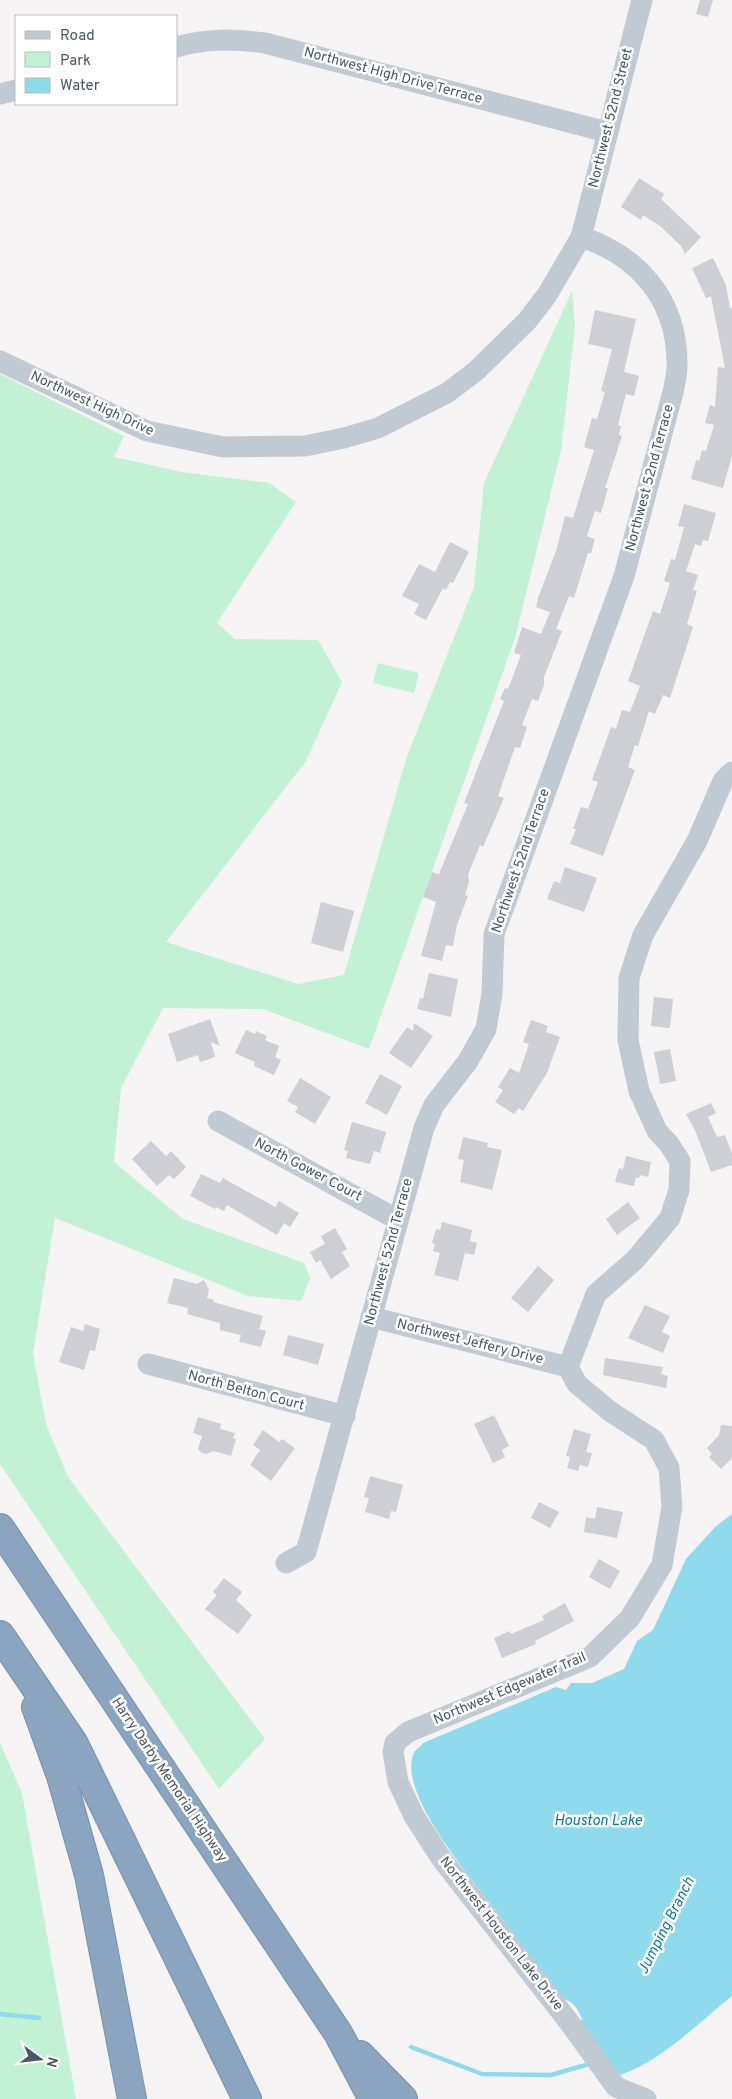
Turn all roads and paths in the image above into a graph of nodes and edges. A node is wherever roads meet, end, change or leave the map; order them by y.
1 (642, 0) edge
2 (178, 46) edge
3 (15, 90) edge
4 (0, 94) edge
5 (607, 132) junction
6 (581, 237) junction
7 (0, 361) edge
8 (732, 772) edge
9 (218, 1122) dead end
10 (398, 1220) junction
11 (371, 1317) junction
12 (148, 1364) dead end
13 (568, 1367) junction
14 (345, 1416) junction
15 (0, 1528) edge
16 (286, 1564) dead end
17 (0, 1634) edge
18 (22, 1668) junction
19 (395, 1743) joint
20 (338, 2033) junction
21 (132, 2099) edge
22 (246, 2099) edge
23 (373, 2099) edge
24 (403, 2099) edge
25 (646, 2099) edge

1 - 5 street, Northwest 52nd Street
2 - 5 street, Northwest High Drive Terrace
3 - 4 street
5 - 6 street, Northwest 52nd Street
6 - 7 street, Northwest High Drive
6 - 10 street, Northwest 52nd Terrace
8 - 13 street
9 - 10 street, North Gower Court
10 - 11 street, Northwest 52nd Terrace
11 - 13 street, Northwest Jeffery Drive
11 - 14 street, Northwest 52nd Terrace
12 - 14 street, North Belton Court
13 - 19 street, Northwest Edgewater Trail
14 - 16 street, Northwest 52nd Terrace
15 - 20 highway, Harry Darby Memorial Highway
17 - 18 highway
18 - 21 highway
18 - 22 highway
19 - 25 street, Northwest Houston Lake Drive
20 - 23 highway
20 - 24 highway

